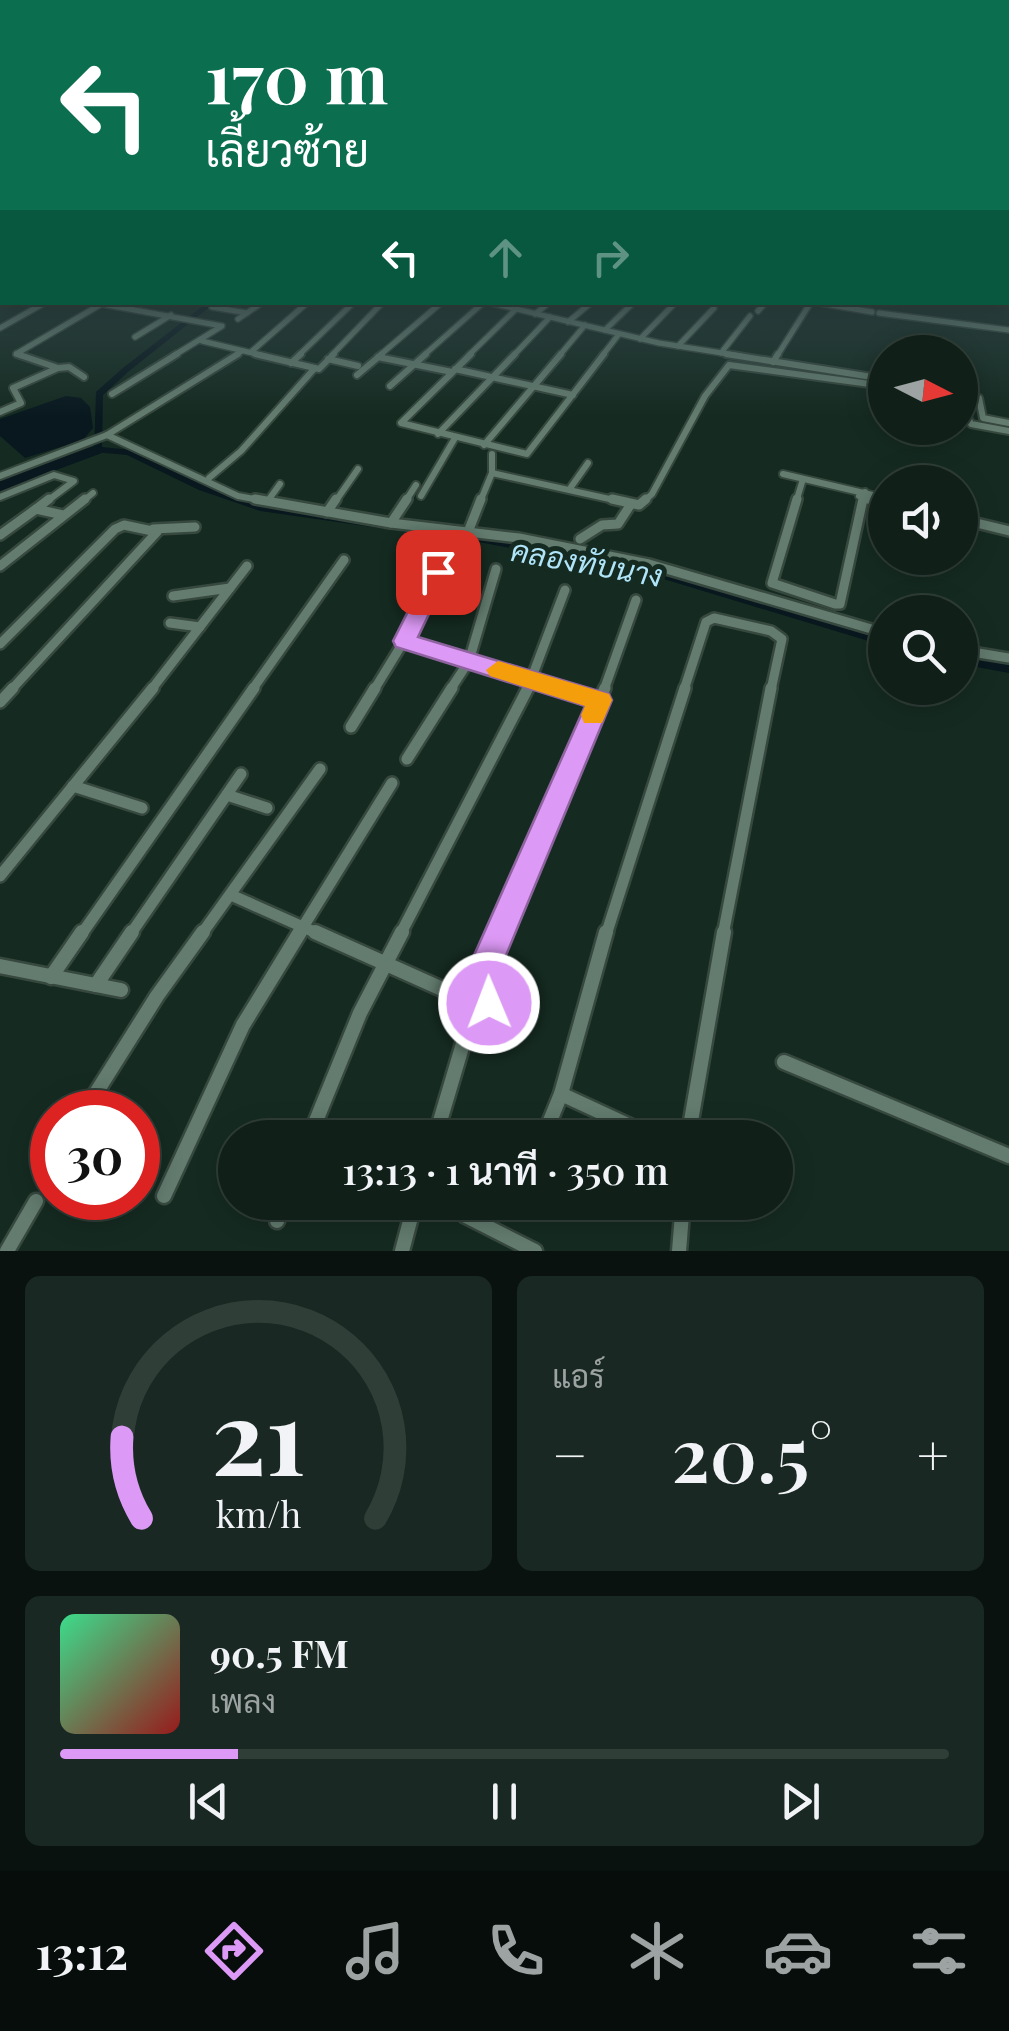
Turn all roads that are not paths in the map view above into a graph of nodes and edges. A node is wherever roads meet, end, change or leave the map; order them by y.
1 (41, 305) edge
2 (100, 305) edge
3 (114, 305) edge
4 (259, 305) edge
5 (304, 305) edge
6 (351, 305) edge
7 (379, 305) edge
8 (439, 305) edge
9 (482, 305) edge
10 (507, 305) edge
11 (546, 305) edge
12 (588, 305) edge
13 (631, 305) edge
14 (673, 305) edge
15 (763, 305) edge
16 (811, 305) edge
17 (832, 305) edge
18 (212, 307) dead end
19 (714, 308) dead end
20 (852, 308) junction
21 (516, 309) junction
22 (758, 311) dead end
23 (247, 313) junction
24 (535, 314) junction
25 (171, 315) junction
26 (750, 316) dead end
27 (550, 317) junction
28 (238, 319) dead end
29 (851, 320) dead end
30 (568, 322) junction
31 (584, 325) junction
32 (0, 328) edge
33 (604, 330) junction
34 (1009, 330) edge
35 (619, 334) junction
36 (135, 337) dead end
37 (640, 338) junction
38 (202, 341) junction
39 (678, 346) junction
40 (246, 352) junction
41 (721, 353) junction
42 (378, 357) junction
43 (328, 360) junction
44 (774, 362) junction
45 (292, 363) junction
46 (413, 365) junction
47 (358, 366) dead end
48 (58, 368) junction
49 (314, 369) junction
50 (454, 370) junction
51 (357, 375) dead end
52 (84, 377) dead end
53 (492, 378) junction
54 (868, 380) edge
55 (868, 381) edge
56 (390, 386) dead end
57 (533, 386) junction
58 (112, 394) dead end
59 (574, 395) junction
60 (978, 398) edge
61 (0, 412) edge
62 (1009, 423) edge
63 (978, 425) edge
64 (1009, 431) edge
65 (438, 434) junction
66 (107, 435) junction
67 (454, 438) junction
68 (484, 445) junction
69 (492, 454) dead end
70 (588, 463) dead end
71 (358, 469) dead end
72 (492, 473) junction
73 (783, 474) dead end
74 (0, 476) edge
75 (209, 478) dead end
76 (803, 479) junction
77 (280, 484) dead end
78 (416, 485) dead end
79 (571, 487) junction
80 (93, 493) dead end
81 (864, 495) junction
82 (421, 496) dead end
83 (868, 496) edge
84 (0, 497) edge
85 (267, 502) junction
86 (631, 504) junction
87 (36, 509) junction
88 (327, 512) junction
89 (62, 515) junction
90 (391, 523) junction
91 (978, 523) edge
92 (195, 526) dead end
93 (152, 529) junction
94 (1009, 531) edge
95 (468, 532) junction
96 (2, 534) edge
97 (580, 538) dead end
98 (344, 560) dead end
99 (0, 566) edge
100 (247, 566) dead end
101 (496, 569) dead end
102 (438, 572) dead end
103 (230, 588) junction
104 (565, 590) dead end
105 (173, 596) dead end
106 (636, 600) dead end
107 (170, 623) dead end
108 (200, 627) junction
109 (868, 628) edge
110 (404, 641) junction
111 (0, 644) edge
112 (978, 653) edge
113 (1009, 658) edge
114 (469, 661) junction
115 (532, 680) junction
116 (600, 700) junction
117 (0, 702) edge
118 (351, 727) dead end
119 (407, 759) dead end
120 (320, 769) dead end
121 (240, 774) dead end
122 (392, 782) dead end
123 (73, 786) junction
124 (227, 795) junction
125 (142, 808) dead end
126 (267, 808) dead end
127 (0, 876) edge
128 (231, 895) junction
129 (304, 926) junction
130 (385, 962) junction
131 (0, 966) edge
132 (51, 977) junction
133 (479, 980) junction
134 (96, 986) junction
135 (120, 990) dead end
136 (451, 992) junction
137 (470, 1020) junction
138 (784, 1062) dead end
139 (98, 1090) edge
140 (560, 1094) junction
141 (317, 1120) edge
142 (441, 1120) edge
143 (550, 1120) edge
144 (617, 1120) edge
145 (691, 1120) edge
146 (1009, 1156) edge
147 (164, 1196) dead end
148 (30, 1211) edge
149 (410, 1220) edge
150 (474, 1220) edge
151 (682, 1220) edge
152 (7, 1251) edge
153 (402, 1251) edge
154 (534, 1251) edge
155 (679, 1251) edge

1 - 32 street
2 - 48 street
3 - 25 street
4 - 23 street
5 - 40 street
6 - 45 street
7 - 43 street
8 - 42 street
9 - 46 street
10 - 21 street
11 - 24 street
12 - 30 street
13 - 33 street
14 - 37 street
15 - 22 street
16 - 44 street
17 - 20 street
18 - 23 street
19 - 39 street
20 - 29 street
20 - 34 street
21 - 24 street
21 - 50 street
23 - 28 street
24 - 27 street
25 - 36 street
25 - 38 street
26 - 41 street
27 - 30 street
27 - 53 street
30 - 31 street
31 - 33 street
31 - 57 street
33 - 35 street
35 - 37 street
35 - 59 street
37 - 39 street
38 - 40 street
38 - 58 street
39 - 41 street
40 - 45 street
40 - 66 street
41 - 44 street
42 - 46 street
42 - 51 street
43 - 47 street
43 - 49 street
44 - 54 street
45 - 49 street
46 - 50 street
46 - 56 street
48 - 52 street
48 - 61 street
49 - 75 street
50 - 53 street
50 - 65 street
53 - 57 street
53 - 65 street
55 - 86 street
57 - 59 street
57 - 68 street
59 - 68 street
60 - 62 street
63 - 64 street
65 - 67 street
66 - 74 street
66 - 85 street
67 - 68 street
67 - 82 street
69 - 72 street
70 - 79 street
71 - 88 street
72 - 79 street
72 - 95 street
73 - 76 street
76 - 81 street
76 - 81 street
77 - 85 street
78 - 90 street
79 - 86 street
80 - 89 street
81 - 83 street
84 - 87 street
85 - 88 street
86 - 97 street
87 - 89 street
87 - 96 street
88 - 90 street
89 - 99 street
90 - 95 street
91 - 94 street
92 - 93 street
93 - 111 street
93 - 117 street
95 - 109 street
98 - 132 street
100 - 103 street
101 - 114 street
102 - 110 street
103 - 105 street
103 - 108 street
104 - 115 street
106 - 116 street
107 - 108 street
108 - 123 street
110 - 114 street
110 - 118 street
112 - 113 street
114 - 115 street
114 - 119 street
115 - 116 street
115 - 130 street
116 - 133 street
120 - 128 street
121 - 124 street
122 - 129 street
123 - 125 street
123 - 127 street
124 - 126 street
124 - 134 street
128 - 129 street
128 - 139 street
129 - 130 street
129 - 147 street
130 - 136 street
130 - 141 street
131 - 132 street
132 - 134 street
133 - 136 street
133 - 137 street
134 - 135 street
136 - 137 street
137 - 142 street
138 - 146 street
140 - 143 street
140 - 144 street
140 - 145 street
148 - 152 street
149 - 153 street
150 - 154 street
151 - 155 street

